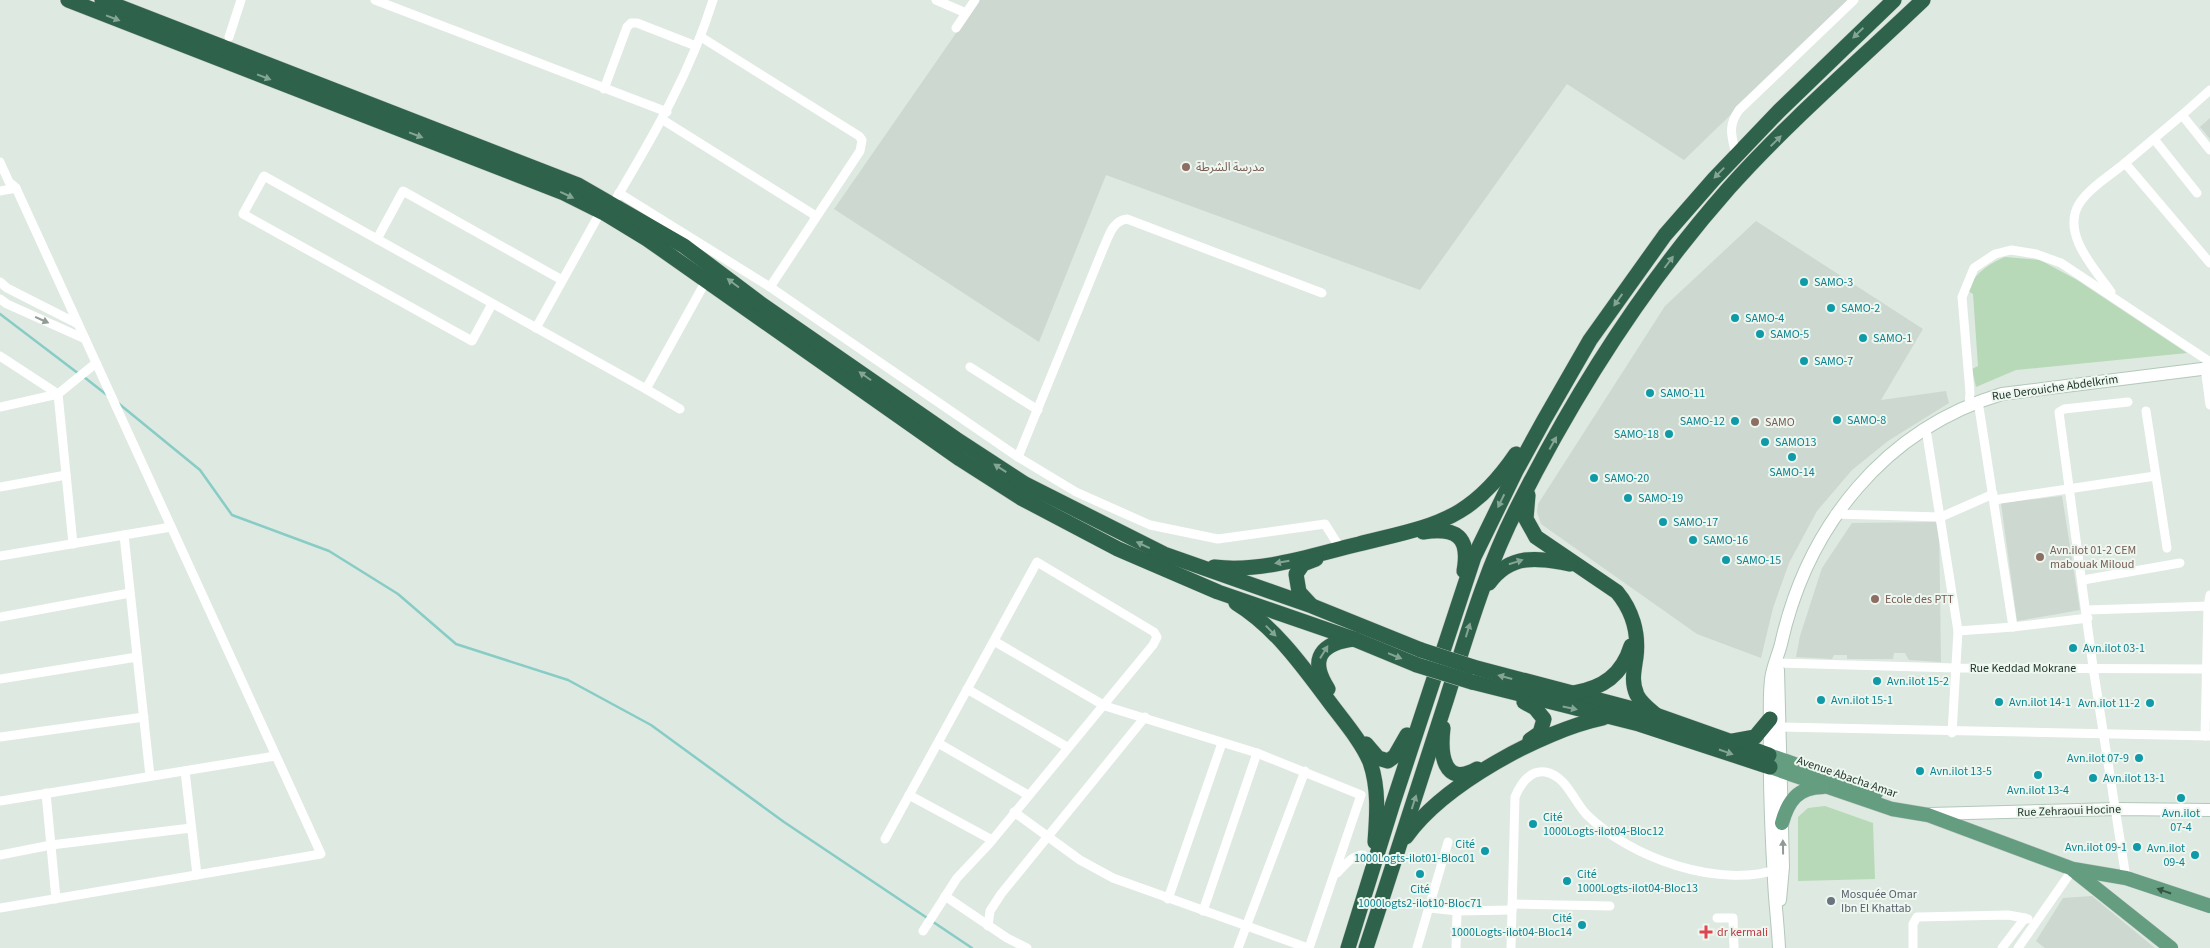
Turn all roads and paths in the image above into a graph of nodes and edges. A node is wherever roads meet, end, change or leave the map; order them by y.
1 (68, 0) edge
2 (102, 0) edge
3 (241, 0) edge
4 (374, 0) edge
5 (713, 0) edge
6 (936, 0) edge
7 (975, 0) edge
8 (1854, 0) edge
9 (1894, 0) edge
10 (1923, 0) edge
11 (966, 13) junction
12 (956, 28) dead end
13 (229, 37) dead end
14 (702, 37) junction
15 (696, 46) junction
16 (604, 89) junction
17 (2210, 90) edge
18 (2182, 115) junction
19 (665, 116) junction
20 (2154, 139) junction
21 (2210, 150) edge
22 (1736, 156) junction
23 (0, 162) edge
24 (2125, 163) junction
25 (16, 188) junction
26 (0, 191) edge
27 (2197, 193) dead end
28 (611, 203) junction
29 (816, 216) junction
30 (377, 239) junction
31 (2210, 263) edge
32 (707, 279) junction
33 (562, 280) junction
34 (0, 282) edge
35 (770, 287) junction
36 (1322, 293) dead end
37 (2114, 297) junction
38 (0, 299) edge
39 (492, 304) junction
40 (78, 324) junction
41 (536, 328) junction
42 (85, 339) junction
43 (0, 356) edge
44 (96, 363) junction
45 (2208, 366) edge
46 (970, 367) dead end
47 (646, 388) junction
48 (58, 394) junction
49 (2128, 402) dead end
50 (1974, 403) junction
51 (2210, 405) edge
52 (0, 407) edge
53 (680, 409) dead end
54 (1038, 410) junction
55 (2146, 411) dead end
56 (1544, 420) junction
57 (1926, 429) junction
58 (1018, 457) junction
59 (66, 475) junction
60 (2155, 476) junction
61 (1529, 486) junction
62 (0, 487) edge
63 (2069, 489) junction
64 (1993, 497) junction
65 (1835, 514) junction
66 (1941, 516) junction
67 (171, 527) junction
68 (124, 535) junction
69 (73, 544) junction
70 (1340, 548) junction
71 (2167, 548) dead end
72 (0, 556) edge
73 (1188, 563) junction
74 (2180, 563) dead end
75 (1575, 565) junction
76 (2083, 580) junction
77 (130, 592) junction
78 (1218, 592) junction
79 (1481, 594) junction
80 (2210, 595) edge
81 (1312, 606) junction
82 (2209, 606) edge
83 (1457, 610) junction
84 (2087, 614) junction
85 (0, 617) edge
86 (2013, 627) junction
87 (1958, 631) junction
88 (1635, 633) junction
89 (1354, 639) junction
90 (994, 641) junction
91 (137, 657) junction
92 (1776, 663) junction
93 (2094, 667) junction
94 (1956, 668) junction
95 (2208, 669) edge
96 (1472, 675) junction
97 (0, 679) edge
98 (1432, 687) junction
99 (967, 690) junction
100 (1497, 690) junction
101 (1569, 694) junction
102 (1447, 697) junction
103 (1105, 706) junction
104 (1609, 716) junction
105 (1656, 716) junction
106 (144, 717) junction
107 (1145, 717) junction
108 (1775, 723) junction
109 (1952, 732) junction
110 (2104, 735) junction
111 (2208, 736) edge
112 (0, 738) edge
113 (1732, 741) junction
114 (938, 742) junction
115 (1222, 743) junction
116 (1067, 747) junction
117 (1257, 753) junction
118 (276, 756) junction
119 (1775, 763) junction
120 (185, 770) junction
121 (1305, 771) junction
122 (150, 776) junction
123 (1827, 787) junction
124 (46, 793) junction
125 (909, 795) junction
126 (1028, 795) junction
127 (0, 801) edge
128 (2116, 809) junction
129 (2210, 810) edge
130 (1014, 812) junction
131 (1928, 814) junction
132 (1782, 824) junction
133 (192, 828) junction
134 (1047, 836) junction
135 (885, 839) dead end
136 (992, 840) junction
137 (1448, 842) dead end
138 (51, 845) junction
139 (1399, 846) junction
140 (0, 855) edge
141 (1373, 869) junction
142 (1778, 869) junction
143 (2073, 870) junction
144 (197, 875) junction
145 (1335, 876) junction
146 (2126, 878) junction
147 (945, 896) junction
148 (56, 899) junction
149 (1168, 899) junction
150 (1610, 906) dead end
151 (2210, 906) edge
152 (1512, 907) junction
153 (0, 908) edge
154 (1430, 908) junction
155 (1203, 911) junction
156 (1457, 911) junction
157 (1717, 918) dead end
158 (2025, 918) junction
159 (2038, 920) junction
160 (988, 926) junction
161 (1246, 927) junction
162 (923, 931) dead end
163 (1027, 948) edge
164 (1238, 948) edge
165 (1308, 948) edge
166 (1348, 948) edge
167 (1366, 948) edge
168 (1416, 948) edge
169 (1456, 948) edge
170 (1511, 948) edge
171 (1734, 948) edge
172 (1779, 948) edge
173 (1913, 948) edge
174 (2002, 948) edge
175 (2018, 948) edge
176 (2170, 948) edge

1 -> 28 highway
2 - 28 highway
3 - 13 street
4 - 16 street
5 - 14 street
6 - 11 street
7 - 11 street
8 - 22 street
9 -> 22 highway
61 -> 10 highway
11 - 12 street
14 - 15 street
14 - 29 street
15 - 16 street
15 - 19 street
16 - 19 street
17 - 18 street
18 - 20 street
18 - 21 street
19 - 28 street
19 - 29 street
20 - 24 street
20 - 27 street
22 -> 56 highway
23 - 25 street
24 - 31 street
24 - 37 street
25 - 26 street
25 - 40 street
28 - 32 highway
28 - 33 street
28 - 35 street
73 -> 28 highway
29 - 35 street
30 - 33 street
30 - 39 street
30 - 39 street
32 - 47 street
32 - 78 highway
33 - 41 street
34 - 40 street
35 - 58 street
36 - 54 street
37 - 45 street
37 - 50 street
38 -> 42 street
39 - 41 street
40 - 42 street
41 - 47 street
42 - 44 street
43 - 48 street
44 - 48 street
44 - 67 street
45 - 50 main road, Rue Derouiche Abdelkrim
45 - 51 street
46 - 54 street
47 - 53 street
48 - 52 street
48 - 59 street
49 - 63 street
50 - 57 main road, Rue Derouiche Abdelkrim
50 - 64 street
54 - 58 street
55 - 60 street
56 - 70 highway
56 -> 83 highway
57 - 65 main road, Rue Derouiche Abdelkrim
57 - 66 street
58 - 70 street
59 - 62 street
59 - 69 street
60 - 63 street
60 - 71 street
61 - 75 highway
61 - 79 highway
63 - 64 street
63 - 76 street
64 - 66 street
64 - 86 street
65 - 66 street
65 - 92 main road, Rue Derouiche Abdelkrim
66 - 87 street
67 - 68 street
67 - 118 street
68 - 69 street
68 - 77 street
69 - 72 street
70 -> 73 highway
73 - 81 highway
74 - 76 street
79 -> 75 highway
75 - 88 highway
76 - 84 street
77 - 85 street
77 - 91 street
78 - 89 highway
78 -> 141 highway
102 -> 79 highway
80 - 82 street
81 - 83 highway
81 - 96 highway, bridge
82 - 84 street
82 - 95 street
83 - 98 highway
84 - 86 street
84 - 93 street
86 - 87 street
87 - 94 street
88 - 101 highway
88 - 105 highway
89 -> 96 highway, bridge
98 -> 89 highway
90 - 99 street
90 - 103 street
90 - 103 street
91 - 97 street
91 - 106 street
92 - 94 street, Rue Keddad Mokrane
92 - 108 main road, Rue Derouiche Abdelkrim
93 - 94 street, Rue Keddad Mokrane
93 - 95 street, Rue Keddad Mokrane
93 - 110 street
94 - 109 street
95 - 111 street
96 - 100 highway, Avenue Abacha Amar
101 -> 96 highway
98 - 141 highway
99 - 114 street
99 - 116 street
100 - 102 highway
100 -> 104 highway, Avenue Abacha Amar
101 - 105 highway
139 -> 102 highway
103 - 107 street
103 - 116 street
104 -> 119 highway, Avenue Abacha Amar
104 - 139 highway
105 - 113 highway
106 - 112 street
106 - 122 street
107 - 115 street
107 - 134 street
108 - 109 street
108 - 113 highway
108 - 119 main road, Rue Derouiche Abdelkrim
109 - 110 street
110 - 111 street
110 - 128 street
113 - 119 highway
114 - 125 street
114 - 126 street
115 - 117 street
115 - 149 street
116 - 126 street
117 - 121 street
117 - 155 street
118 - 120 street
118 - 144 street
119 - 123 main road, Avenue Abacha Amar
119 - 131 main road
119 - 132 main road
119 - 142 main road
120 - 122 street
120 - 133 street
121 - 145 street
121 - 161 street
122 - 124 street
123 - 131 main road, Avenue Abacha Amar
123 - 132 main road
124 - 127 street
124 - 138 street
125 - 135 street
125 - 136 street
126 - 130 street
128 - 129 main road, Rue Zehraoui Hocine
128 - 131 main road, Rue Zehraoui Hocine
128 - 146 street
130 - 134 street
130 - 136 street
131 - 143 main road, Avenue Abacha Amar
142 -> 132 main road
133 - 138 street
133 - 144 street
134 - 149 street
134 - 160 street
136 - 147 street
137 - 154 street
138 - 140 street
138 - 148 street
139 - 167 highway
141 - 145 street
141 - 166 highway
142 - 152 street
142 - 172 main road
143 - 146 main road, Avenue Abacha Amar
143 - 159 street
143 - 176 main road
144 - 148 street
145 - 165 street
151 -> 146 main road, Avenue Abacha Amar
147 - 160 street
147 - 162 street
148 - 153 street
149 - 155 street
150 - 152 street
152 - 156 street
152 - 170 street
154 - 156 street
154 - 168 street
155 - 161 street
156 - 169 street
157 - 171 street
158 - 159 street
158 - 173 street
158 - 174 street
159 - 175 street
160 - 163 street
161 - 164 street
161 - 165 street

